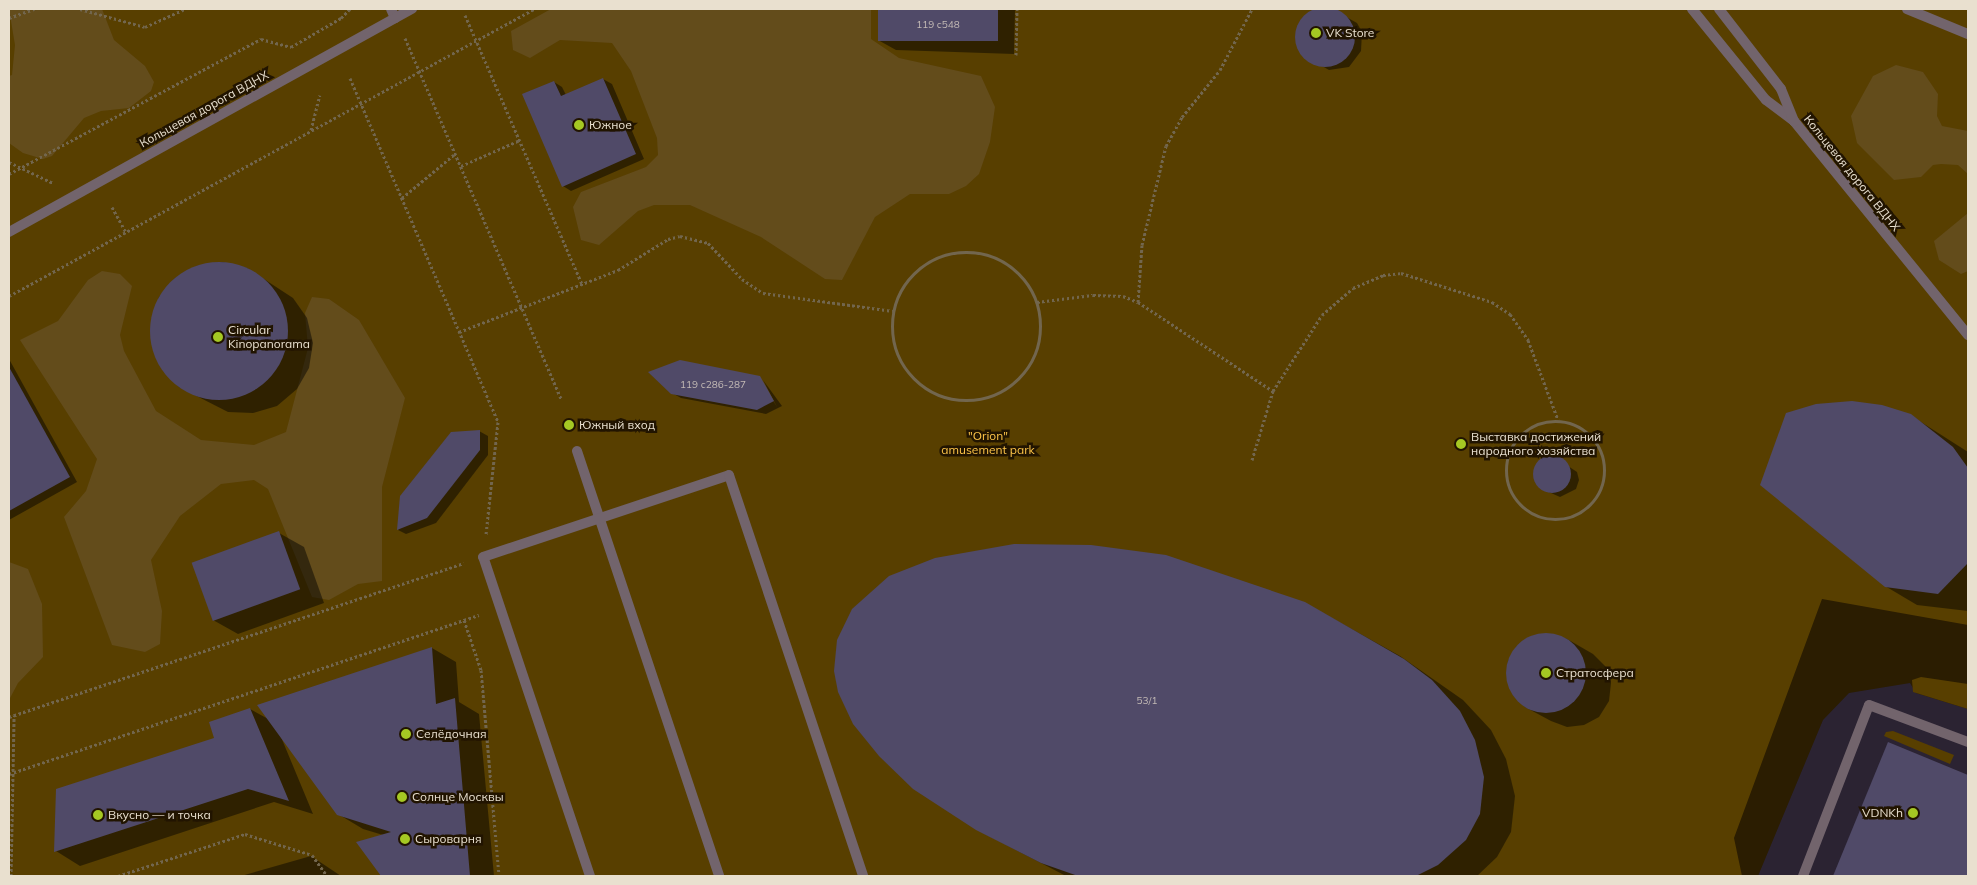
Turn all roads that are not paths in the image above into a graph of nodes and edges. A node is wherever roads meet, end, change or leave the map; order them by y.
1 (412, 9) edge
2 (1692, 9) edge
3 (1719, 9) edge
4 (1907, 9) edge
5 (393, 13) edge
6 (1968, 34) edge
7 (1794, 122) junction
8 (9, 232) edge
9 (1968, 335) edge
10 (577, 451) dead end
11 (599, 518) junction
12 (1968, 742) edge
13 (590, 876) edge
14 (719, 876) edge
15 (863, 876) edge
16 (1803, 876) edge

1 - 5 street, Кольцевая дорога ВДНХ
2 - 7 street, Кольцевая дорога ВДНХ
3 - 7 street
4 - 6 street
5 - 8 street, Кольцевая дорога ВДНХ
7 - 9 street, Кольцевая дорога ВДНХ
10 - 11 street
11 - 13 street
11 - 14 street
11 - 15 street
12 - 16 street

